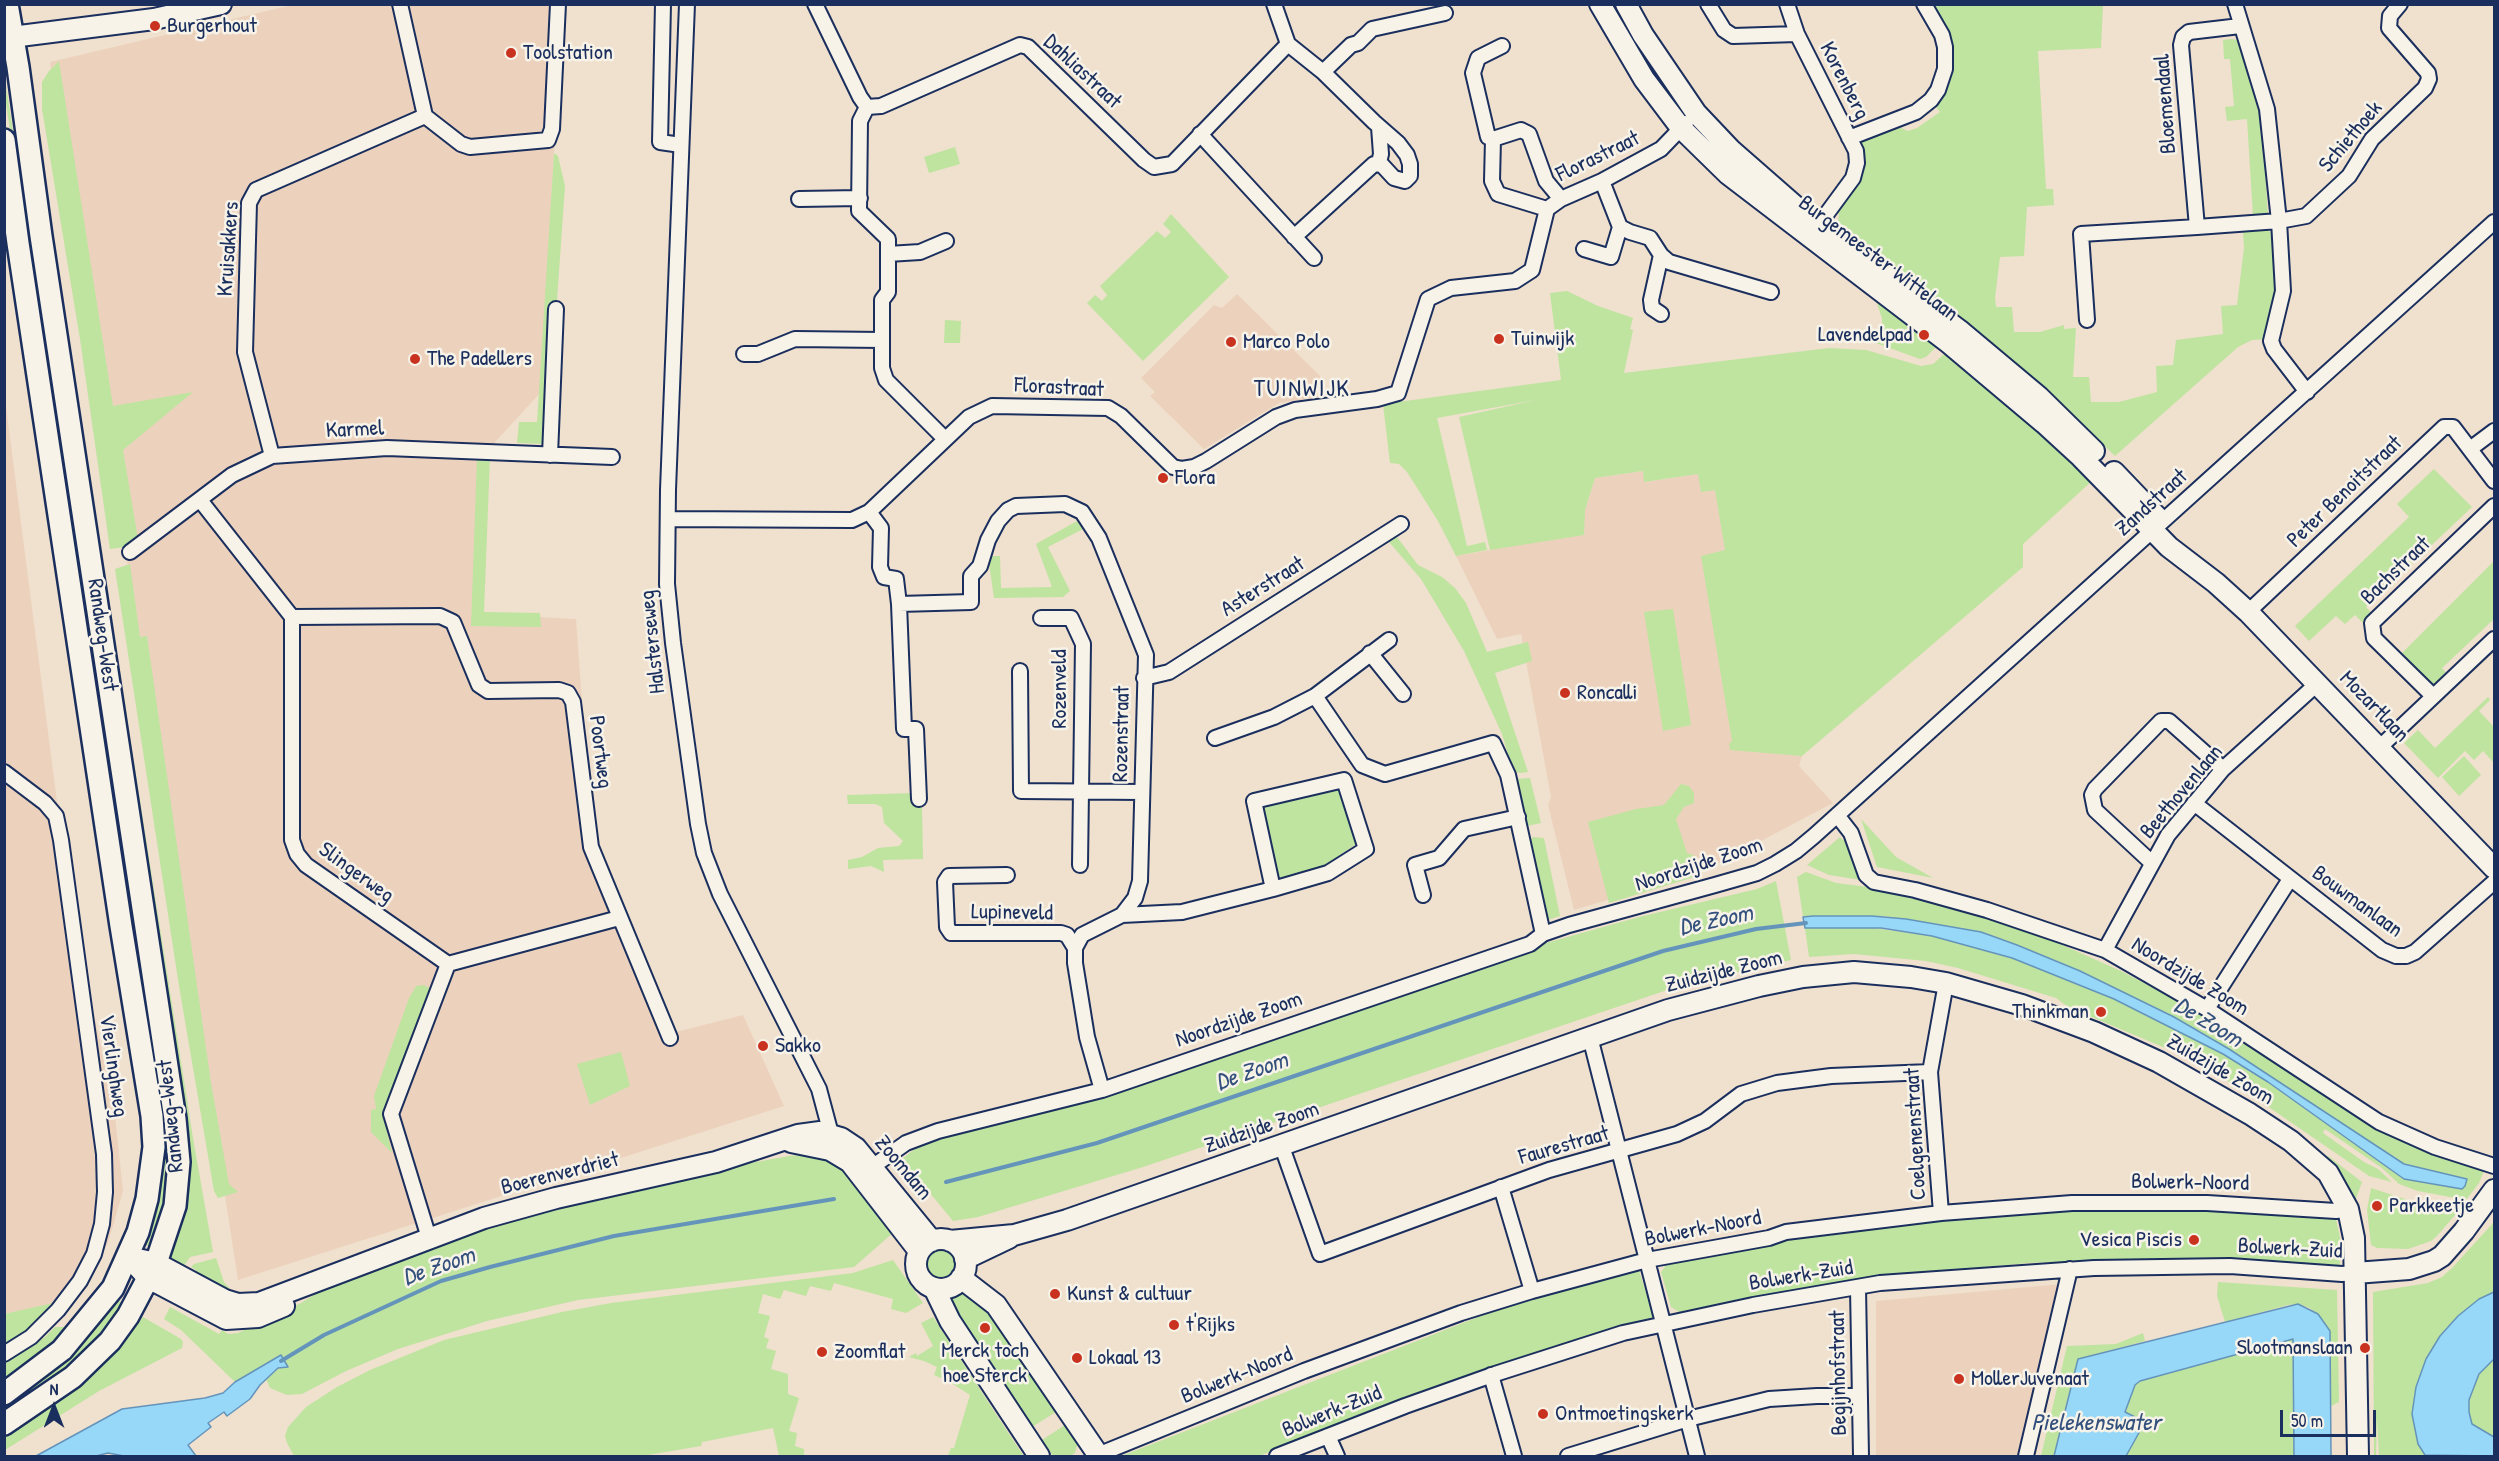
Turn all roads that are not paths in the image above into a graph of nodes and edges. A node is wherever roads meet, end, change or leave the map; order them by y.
1 (6, 4) edge
2 (221, 4) edge
3 (400, 4) edge
4 (558, 4) edge
5 (663, 4) edge
6 (687, 4) edge
7 (815, 4) edge
8 (1274, 4) edge
9 (1600, 4) edge
10 (1626, 4) edge
11 (1708, 4) edge
12 (1787, 4) edge
13 (1924, 4) edge
14 (2235, 4) edge
15 (2400, 4) edge
16 (1445, 12) dead end
17 (2240, 26) junction
18 (1797, 34) junction
19 (9, 37) edge
20 (1287, 44) junction
21 (1502, 46) dead end
22 (1323, 72) junction
23 (867, 107) junction
24 (1696, 113) junction
25 (425, 116) junction
26 (1379, 127) junction
27 (1681, 128) junction
28 (1200, 134) junction
29 (1849, 138) junction
30 (1493, 139) junction
31 (4, 140) edge
32 (681, 145) junction
33 (1379, 163) junction
34 (1602, 181) junction
35 (860, 198) junction
36 (799, 199) dead end
37 (1561, 199) junction
38 (1547, 209) junction
39 (2279, 221) junction
40 (2494, 222) edge
41 (1620, 227) junction
42 (2197, 227) junction
43 (1814, 231) junction
44 (1294, 237) junction
45 (946, 241) dead end
46 (1584, 249) dead end
47 (888, 254) junction
48 (1661, 255) junction
49 (1314, 258) dead end
50 (1771, 292) dead end
51 (556, 309) dead end
52 (1661, 314) dead end
53 (2087, 320) dead end
54 (882, 340) junction
55 (744, 354) dead end
56 (2307, 392) junction
57 (2494, 430) edge
58 (945, 439) junction
59 (2470, 449) junction
60 (550, 455) junction
61 (272, 456) junction
62 (612, 457) dead end
63 (2494, 481) edge
64 (200, 500) junction
65 (2494, 506) edge
66 (868, 512) junction
67 (668, 519) junction
68 (1401, 524) dead end
69 (2157, 526) junction
70 (130, 552) dead end
71 (899, 604) junction
72 (2248, 612) junction
73 (292, 617) junction
74 (1041, 618) dead end
75 (2494, 639) edge
76 (1389, 640) dead end
77 (1370, 653) junction
78 (1020, 671) dead end
79 (1144, 678) junction
80 (2318, 683) junction
81 (1403, 694) dead end
82 (1316, 696) junction
83 (2433, 696) junction
84 (1215, 738) dead end
85 (2380, 747) junction
86 (2223, 770) junction
87 (4, 772) edge
88 (1080, 791) junction
89 (1142, 792) junction
90 (919, 799) dead end
91 (2194, 803) junction
92 (1837, 815) junction
93 (1518, 817) junction
94 (2152, 863) junction
95 (1080, 866) dead end
96 (2494, 868) edge
97 (1007, 875) dead end
98 (2290, 879) junction
99 (2494, 882) edge
100 (1273, 889) junction
101 (1423, 895) dead end
102 (1122, 915) junction
103 (619, 918) junction
104 (1544, 934) junction
105 (1075, 948) junction
106 (2105, 950) junction
107 (448, 964) junction
108 (1946, 983) junction
109 (2207, 1010) junction
110 (1590, 1037) junction
111 (670, 1038) dead end
112 (1930, 1072) junction
113 (1102, 1090) junction
114 (827, 1139) junction
115 (1282, 1147) junction
116 (1620, 1151) junction
117 (2494, 1166) edge
118 (873, 1167) junction
119 (1502, 1187) junction
120 (2494, 1190) edge
121 (2348, 1209) junction
122 (1941, 1212) junction
123 (427, 1234) junction
124 (1014, 1235) junction
125 (934, 1244) junction
126 (128, 1257) junction
127 (1647, 1260) junction
128 (963, 1268) junction
129 (2070, 1269) junction
130 (152, 1271) junction
131 (2355, 1273) junction
132 (934, 1288) junction
133 (1858, 1288) junction
134 (1532, 1291) junction
135 (1664, 1323) junction
136 (4, 1354) edge
137 (1491, 1375) junction
138 (4, 1394) edge
139 (1860, 1396) junction
140 (1688, 1419) junction
141 (4, 1424) edge
142 (1329, 1436) junction
143 (1040, 1456) edge
144 (1098, 1456) edge
145 (1277, 1456) edge
146 (1337, 1456) edge
147 (1514, 1456) edge
148 (1568, 1456) edge
149 (1697, 1456) edge
150 (1861, 1456) edge
151 (2026, 1456) edge
152 (2358, 1456) edge

1 - 19 main road, Randweg-West
2 - 19 main road
3 - 25 street
4 - 25 street
5 - 32 street
6 - 32 street, Halsterseweg
7 - 23 street
8 - 20 street
9 - 27 main road, Burgemeester Wittelaan
10 - 24 main road, Burgemeester Wittelaan
11 - 18 street, Korenberg
12 - 18 street
13 - 29 street
14 - 17 street
15 - 39 street, Schiethoek
16 - 22 street
17 - 39 street
17 - 42 street, Bloemendaal
18 - 29 street, Korenberg
19 - 130 main road, Randweg-West
20 - 22 street
20 - 28 street, Dahliastraat
21 - 30 street
22 - 26 street
23 - 28 street, Dahliastraat
23 - 35 street
24 - 27 street, Florastraat
24 - 43 main road, Burgemeester Wittelaan
25 - 61 street, Kruisakkers
26 - 33 street
26 - 33 street
27 - 34 street, Florastraat
27 - 43 main road, Burgemeester Wittelaan
28 - 44 street
29 - 43 street, Korenberg
30 - 37 street
30 - 38 street
31 - 126 main road, Randweg-West
32 - 67 street, Halsterseweg
33 - 44 street
34 - 37 street, Florastraat
34 - 41 street
35 - 36 street
35 - 47 street
37 - 38 street, Florastraat
38 - 58 street, Florastraat
39 - 42 street
39 - 56 street
40 - 56 street, Zandstraat
41 - 46 street
41 - 48 street
42 - 53 street
43 - 69 main road, Burgemeester Wittelaan
44 - 49 street
45 - 47 street
47 - 54 street
48 - 50 street
48 - 52 street
51 - 60 street
54 - 55 street
54 - 58 street
56 - 69 street, Zandstraat
57 - 59 street
58 - 66 street, Florastraat
59 - 63 street
59 - 72 street, Peter Benoitstraat
60 - 61 street, Karmel
60 - 62 street, Karmel
61 - 64 street, Karmel
64 - 70 street, Karmel
64 - 73 street
65 - 83 street, Bachstraat
66 - 67 street, Florastraat
66 - 71 street
67 - 114 street, Halsterseweg
68 - 79 street, Asterstraat
69 - 72 main road, Mozartlaan
69 - 92 street, Zandstraat
71 - 79 street, Rozenstraat
71 - 90 street
72 - 80 main road, Mozartlaan
73 - 103 street, Poortweg
73 - 107 street, Slingerweg
74 - 88 street, Rozenveld
75 - 83 street
76 - 77 street
77 - 81 street
77 - 82 street
78 - 88 street
79 - 89 street, Rozenstraat
80 - 85 main road, Mozartlaan
80 - 86 street, Beethovenlaan
82 - 84 street
82 - 93 street
83 - 85 street
85 - 96 main road, Mozartlaan
86 - 91 street, Beethovenlaan
86 - 94 street
87 - 136 street, Vierlinghweg
88 - 89 street
88 - 95 street
89 - 102 street, Rozenstraat
91 - 94 street, Beethovenlaan
91 - 98 street, Bouwmanlaan
92 - 104 street, Noordzijde Zoom
92 - 106 street, Noordzijde Zoom
93 - 101 street
93 - 104 street
94 - 106 street, Beethovenlaan
97 - 105 street, Lupineveld
98 - 99 street, Bouwmanlaan
98 - 109 street
100 - 100 street
100 - 102 street
102 - 105 street
103 - 107 street
103 - 111 street, Poortweg
104 - 113 street, Noordzijde Zoom
105 - 113 street
106 - 109 street, Noordzijde Zoom
107 - 123 street
108 - 110 main road, Zuidzijde Zoom
108 - 112 street, Coelgenenstraat
108 - 121 main road, Zuidzijde Zoom
109 - 117 street, Noordzijde Zoom
110 - 115 main road, Zuidzijde Zoom
110 - 116 street
112 - 116 street, Faurestraat
112 - 122 street, Coelgenenstraat
113 - 118 street, Noordzijde Zoom
114 - 118 main road, Zoomdam
114 - 123 main road, Boerenverdriet
114 - 125 main road, Zoomdam
115 - 119 street, Faurestraat
115 - 124 main road, Zuidzijde Zoom
116 - 119 street, Faurestraat
116 - 127 street
118 - 125 main road, Zoomdam
119 - 134 street
120 - 131 main road
121 - 122 street, Bolwerk-Noord
121 - 131 main road, Zuidzijde Zoom
122 - 127 street, Bolwerk-Noord
123 - 130 main road, Boerenverdriet
124 - 125 main road, Zuidzijde Zoom
124 - 128 main road, Zuidzijde Zoom
125 - 128 main road
125 - 132 main road
126 - 130 main road, Boerenverdriet
126 - 138 main road, Randweg-West
127 - 134 street, Bolwerk-Noord
127 - 135 street
128 - 132 main road
128 - 144 main road
129 - 131 street, Bolwerk-Zuid
129 - 133 street, Bolwerk-Zuid
129 - 151 street
130 - 141 main road, Randweg-West
131 - 152 main road, Zuidzijde Zoom
132 - 143 main road
133 - 135 street, Bolwerk-Zuid
133 - 139 street, Begijnhofstraat
134 - 144 street, Bolwerk-Noord
135 - 137 street, Bolwerk-Zuid
135 - 140 street
137 - 142 street, Bolwerk-Zuid
137 - 147 street
139 - 140 street
139 - 150 street, Begijnhofstraat
140 - 148 street
140 - 149 street
142 - 145 street, Bolwerk-Zuid
142 - 146 street

